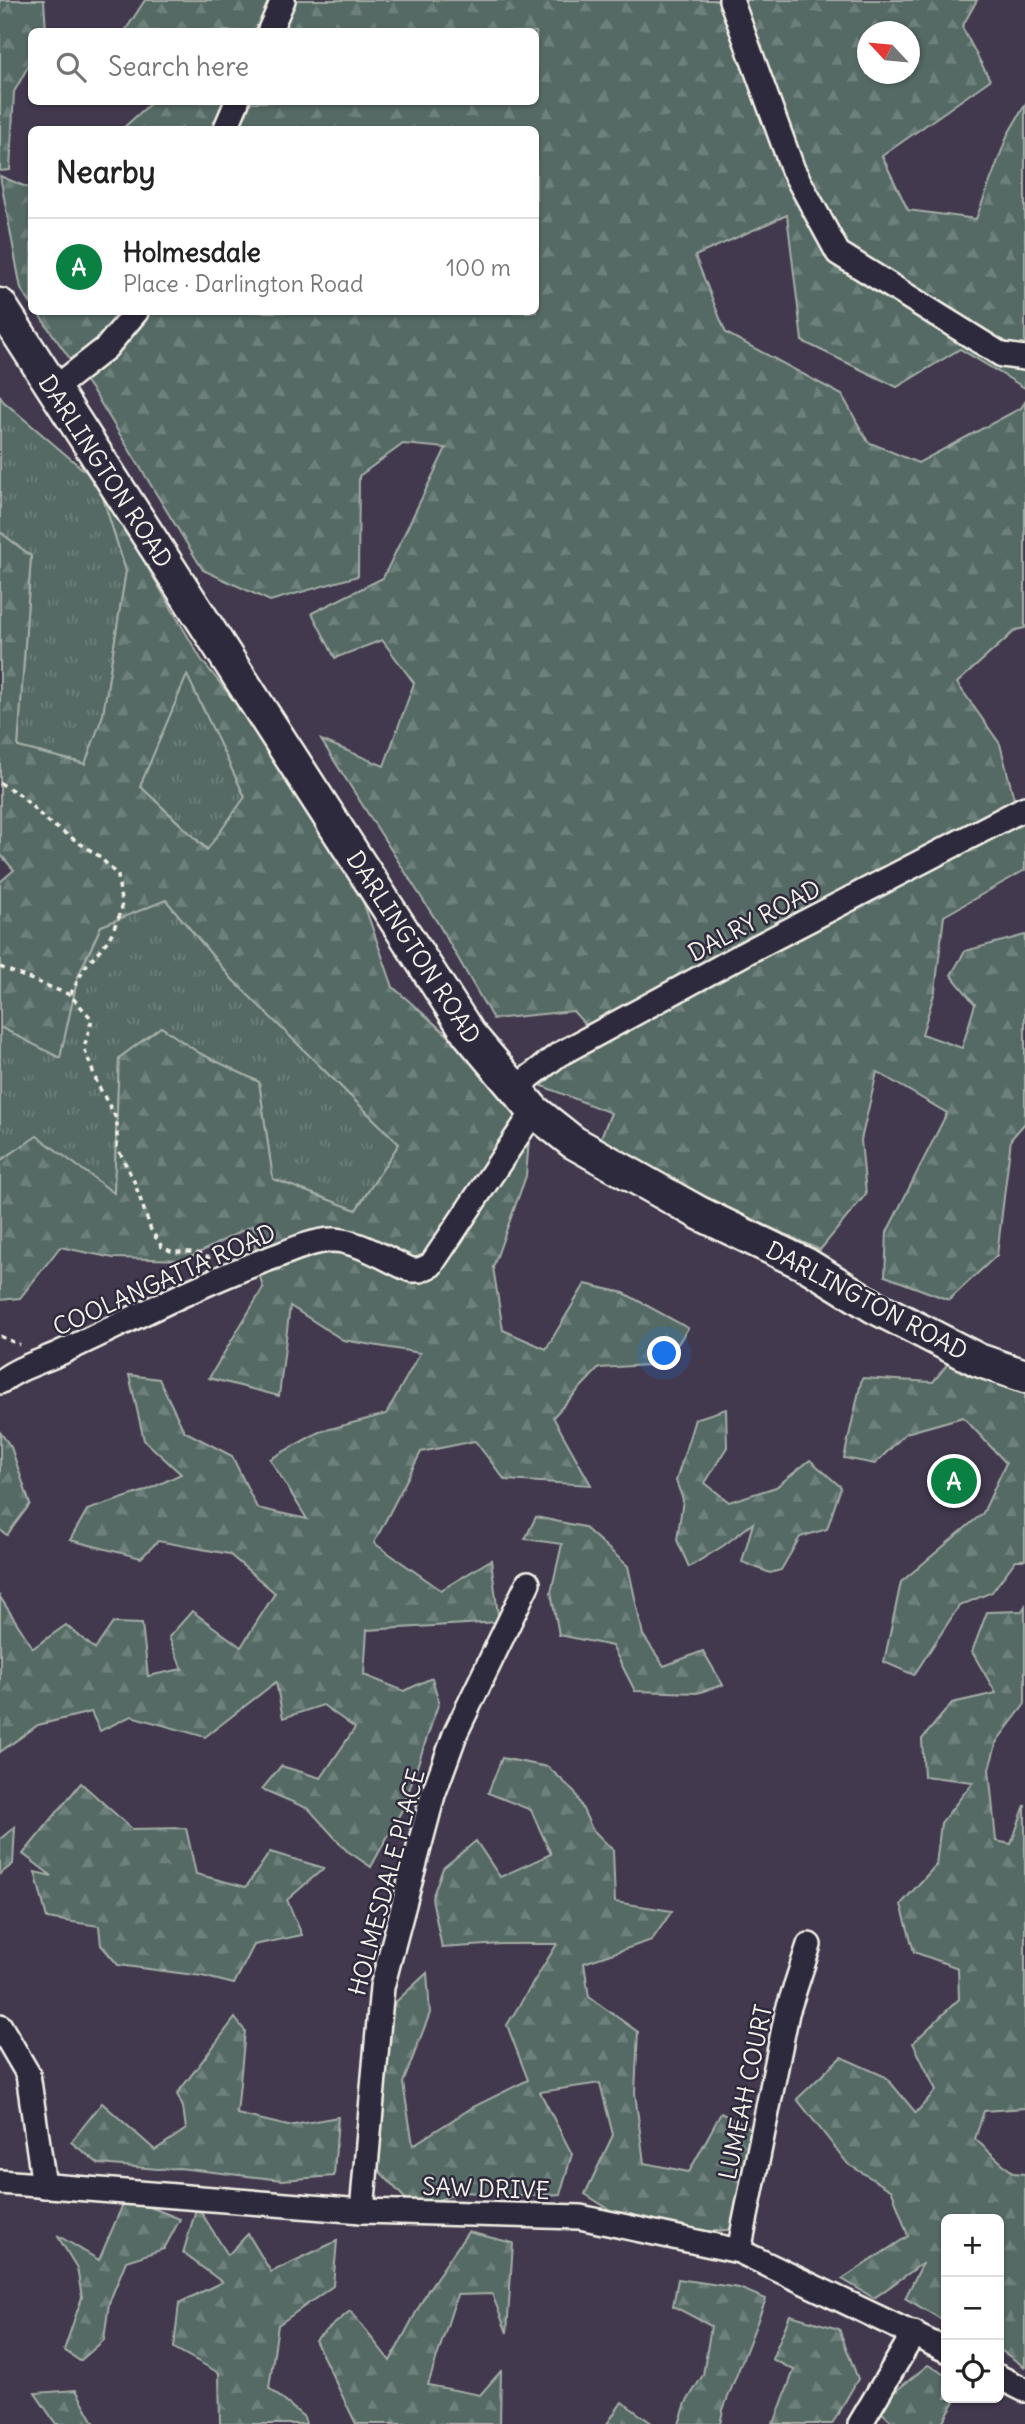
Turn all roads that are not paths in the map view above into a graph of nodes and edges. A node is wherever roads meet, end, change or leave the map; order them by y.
1 (283, 0) edge
2 (731, 0) edge
3 (271, 28) edge
4 (236, 105) edge
5 (227, 126) edge
6 (0, 305) edge
7 (134, 315) edge
8 (1025, 358) edge
9 (54, 389) junction
10 (1025, 808) edge
11 (524, 1100) junction
12 (431, 1265) joint
13 (1025, 1376) edge
14 (0, 1382) edge
15 (528, 1583) dead end
16 (809, 1945) dead end
17 (0, 2026) edge
18 (0, 2182) edge
19 (44, 2186) junction
20 (362, 2211) junction
21 (738, 2251) junction
22 (914, 2333) junction
23 (941, 2347) edge
24 (1004, 2379) edge
25 (1025, 2390) edge
26 (860, 2424) edge

1 - 3 street
2 - 8 street
4 - 5 street
6 - 9 street, DARLINGTON ROAD
7 - 9 street
9 - 11 street, DARLINGTON ROAD
10 - 11 street, DALRY ROAD
11 - 12 street, DALRY ROAD
11 - 13 street, DARLINGTON ROAD
12 - 14 street, COOLANGATTA ROAD
15 - 20 street, HOLMESDALE PLACE
16 - 21 street, LUMEAH COURT
17 - 19 street
18 - 19 street, SAW DRIVE
19 - 20 street, SAW DRIVE
20 - 21 street, SAW DRIVE
21 - 22 street, SAW DRIVE
22 - 23 street, SAW DRIVE
22 - 26 street
24 - 25 street

